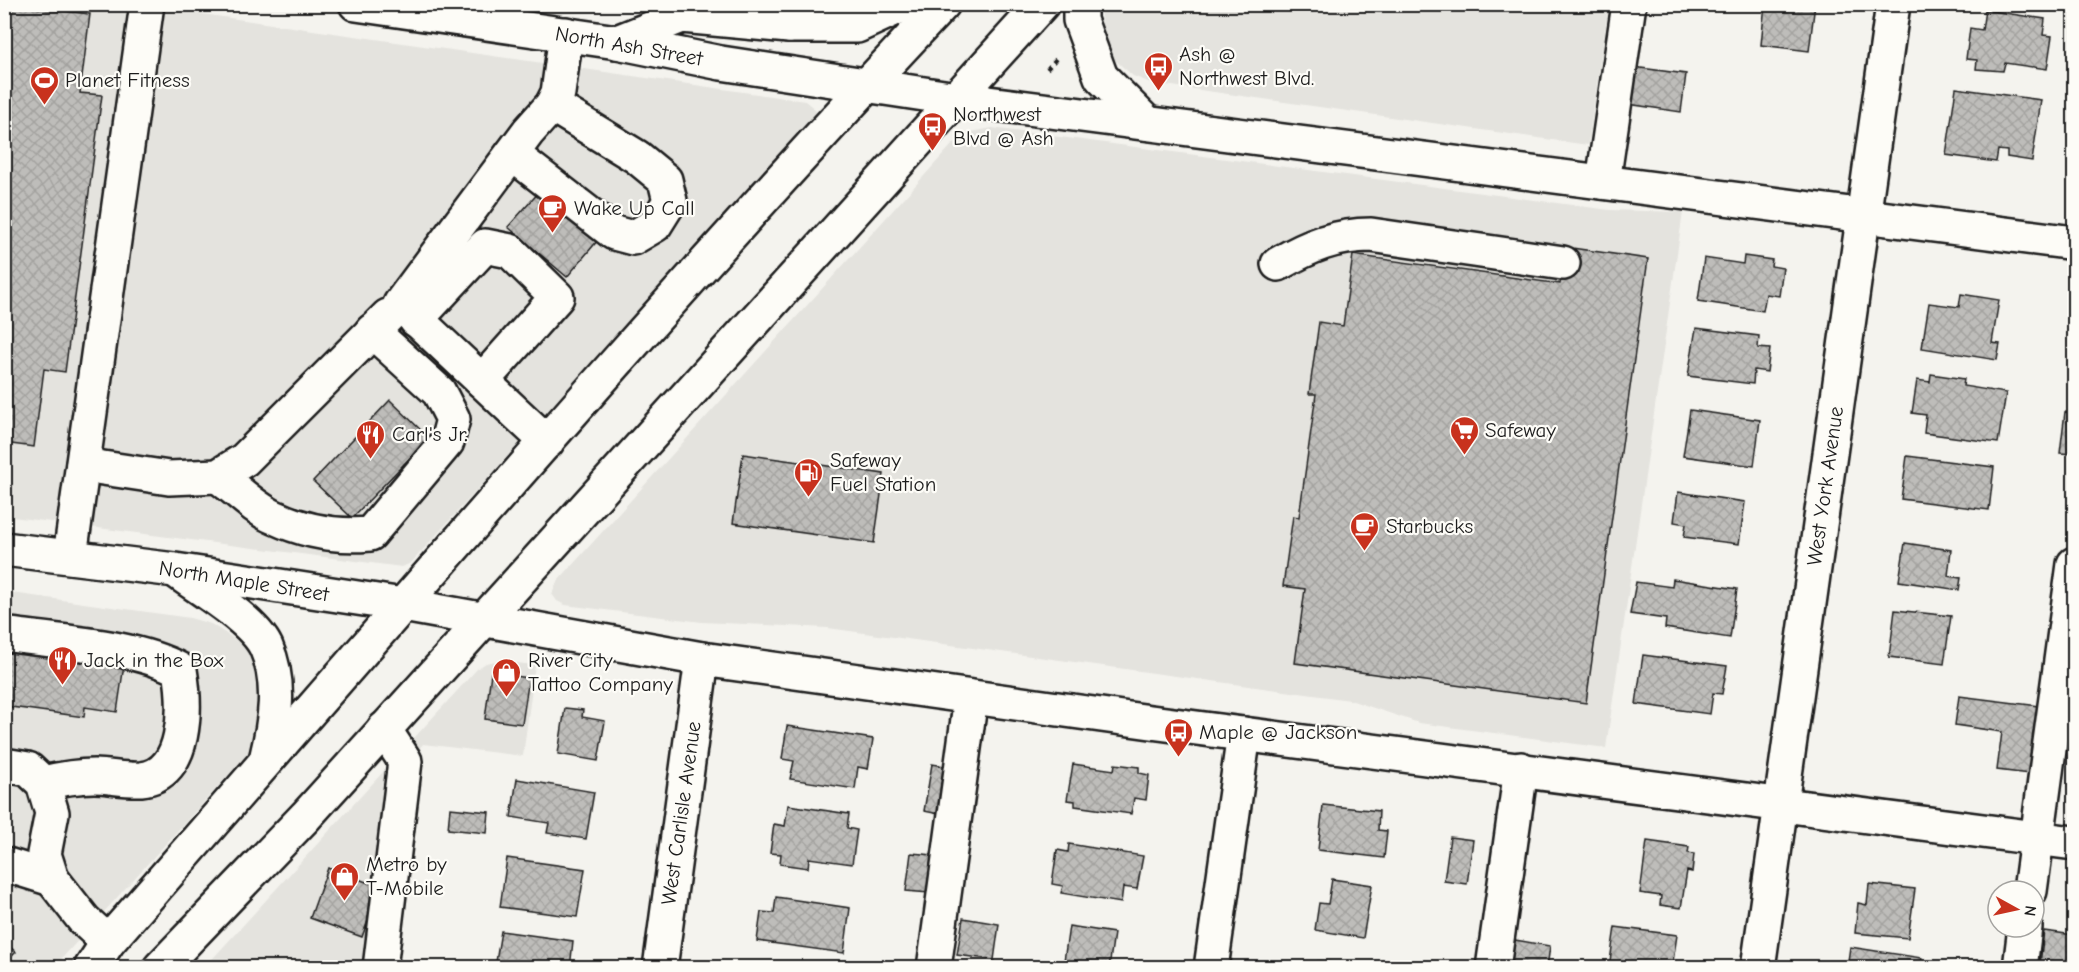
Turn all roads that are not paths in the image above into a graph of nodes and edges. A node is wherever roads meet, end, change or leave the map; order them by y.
1 (147, 4) edge
2 (356, 4) edge
3 (905, 4) edge
4 (943, 4) edge
5 (1042, 4) edge
6 (1080, 4) edge
7 (1629, 4) edge
8 (1893, 4) edge
9 (511, 15) edge
10 (791, 15) edge
11 (566, 34) junction
12 (617, 42) junction
13 (866, 86) junction
14 (957, 99) junction
15 (552, 105) junction
16 (1147, 123) junction
17 (512, 154) junction
18 (1603, 182) junction
19 (1863, 216) junction
20 (2074, 243) edge
21 (1563, 263) dead end
22 (1278, 264) dead end
23 (408, 312) junction
24 (372, 331) junction
25 (482, 381) junction
26 (547, 442) junction
27 (83, 465) junction
28 (218, 476) junction
29 (4, 549) edge
30 (70, 556) junction
31 (2074, 564) edge
32 (175, 570) junction
33 (403, 605) junction
34 (483, 619) junction
35 (4, 634) edge
36 (702, 659) junction
37 (971, 697) junction
38 (384, 729) junction
39 (1244, 734) junction
40 (266, 762) junction
41 (4, 765) edge
42 (1521, 769) junction
43 (44, 783) junction
44 (1781, 803) junction
45 (2037, 838) junction
46 (2074, 843) edge
47 (4, 864) edge
48 (52, 879) junction
49 (2032, 879) edge
50 (2023, 939) edge
51 (99, 955) edge
52 (160, 968) edge
53 (380, 968) edge
54 (660, 968) edge
55 (934, 968) edge
56 (1211, 968) edge
57 (1493, 968) edge
58 (1758, 968) edge
59 (2019, 968) edge

1 - 27 main road
2 - 9 main road, North Ash Street
3 - 10 main road
4 - 13 main road
5 - 14 main road
6 - 16 main road
7 - 18 main road
8 - 19 main road, West York Avenue
9 - 11 main road, North Ash Street
10 - 12 main road
11 - 12 main road, North Ash Street
11 - 15 main road
12 - 13 main road, North Ash Street
13 - 14 main road, North Ash Street
13 - 26 main road
14 - 16 main road, North Ash Street
14 - 34 main road
15 - 17 main road
15 - 17 main road
16 - 18 main road, North Ash Street
17 - 23 main road
18 - 19 main road, North Ash Street
19 - 20 main road, North Ash Street
19 - 44 main road, West York Avenue
21 - 22 main road
23 - 24 main road
23 - 25 main road
23 - 25 main road
24 - 28 main road
24 - 28 main road
25 - 26 main road
26 - 33 main road
27 - 28 main road
27 - 30 main road
29 - 30 main road, North Maple Street
30 - 32 main road, North Maple Street
31 - 45 main road
32 - 33 main road, North Maple Street
32 - 40 main road
33 - 34 main road, North Maple Street
33 - 40 main road
34 - 36 main road, North Maple Street
34 - 38 main road
35 - 43 main road
36 - 37 main road, North Maple Street
36 - 54 main road, West Carlisle Avenue
37 - 39 main road, North Maple Street
37 - 55 main road
38 - 52 main road
38 - 53 main road
39 - 42 main road, North Maple Street
39 - 56 main road
40 - 51 main road
41 - 43 main road
42 - 44 main road, North Maple Street
42 - 57 main road
43 - 48 main road
44 - 45 main road, North Maple Street
44 - 58 main road, West York Avenue
45 - 46 main road, North Maple Street
45 - 49 main road
47 - 48 main road
48 - 51 main road
50 - 59 main road

